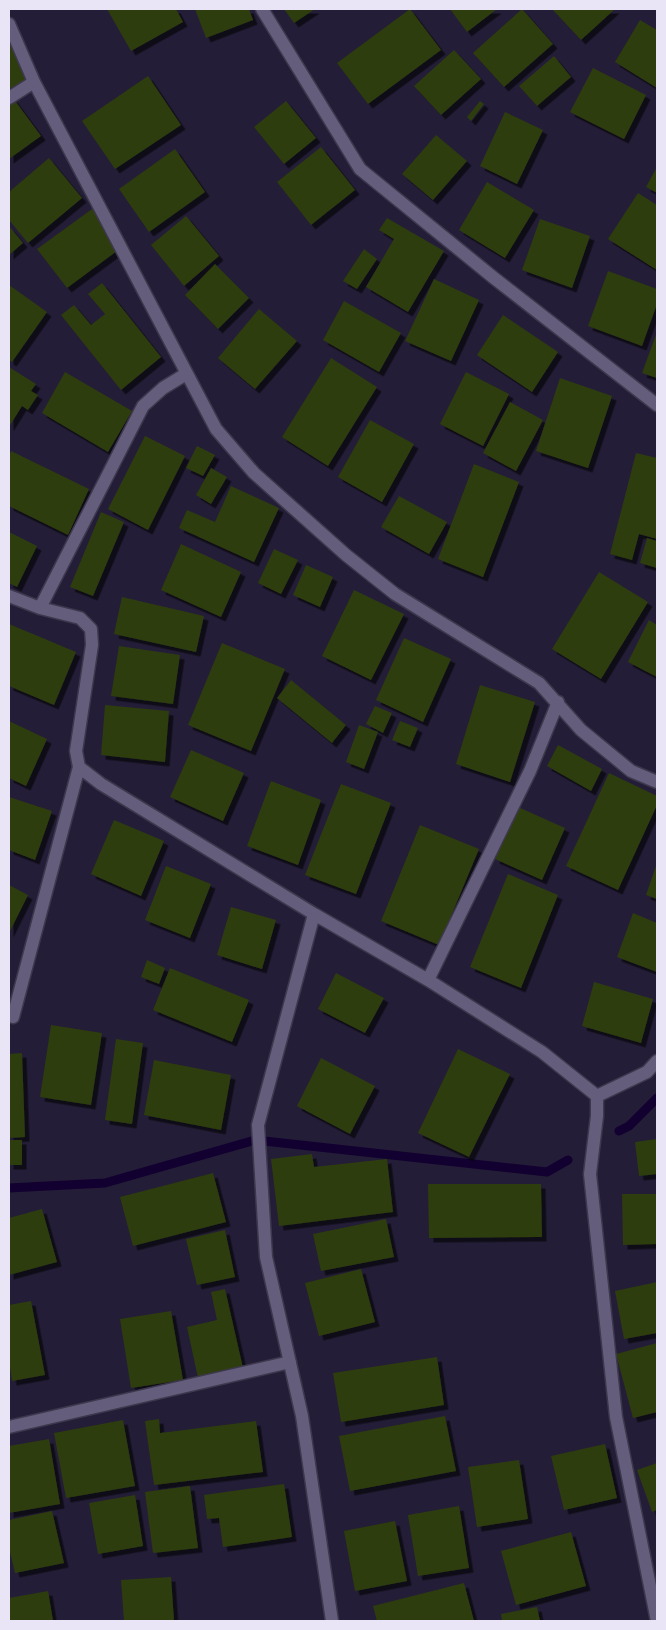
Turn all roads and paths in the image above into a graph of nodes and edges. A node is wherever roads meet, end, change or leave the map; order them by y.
1 (262, 9) edge
2 (9, 24) edge
3 (34, 82) junction
4 (9, 98) edge
5 (186, 374) junction
6 (657, 405) edge
7 (9, 596) edge
8 (40, 608) junction
9 (558, 702) junction
10 (79, 767) junction
11 (657, 782) edge
12 (314, 914) junction
13 (428, 980) junction
14 (13, 1016) dead end
15 (657, 1061) edge
16 (597, 1096) junction
17 (290, 1362) junction
18 (9, 1427) edge
19 (332, 1621) edge
20 (657, 1621) edge

1 - 6 street
2 - 3 street
3 - 4 street
3 - 5 street
5 - 8 street
5 - 9 street
7 - 8 street
8 - 10 street
9 - 11 street
9 - 13 street
10 - 12 street
10 - 14 street
12 - 13 street
12 - 17 street
13 - 16 street
15 - 16 street
16 - 20 street
17 - 18 street
17 - 19 street

